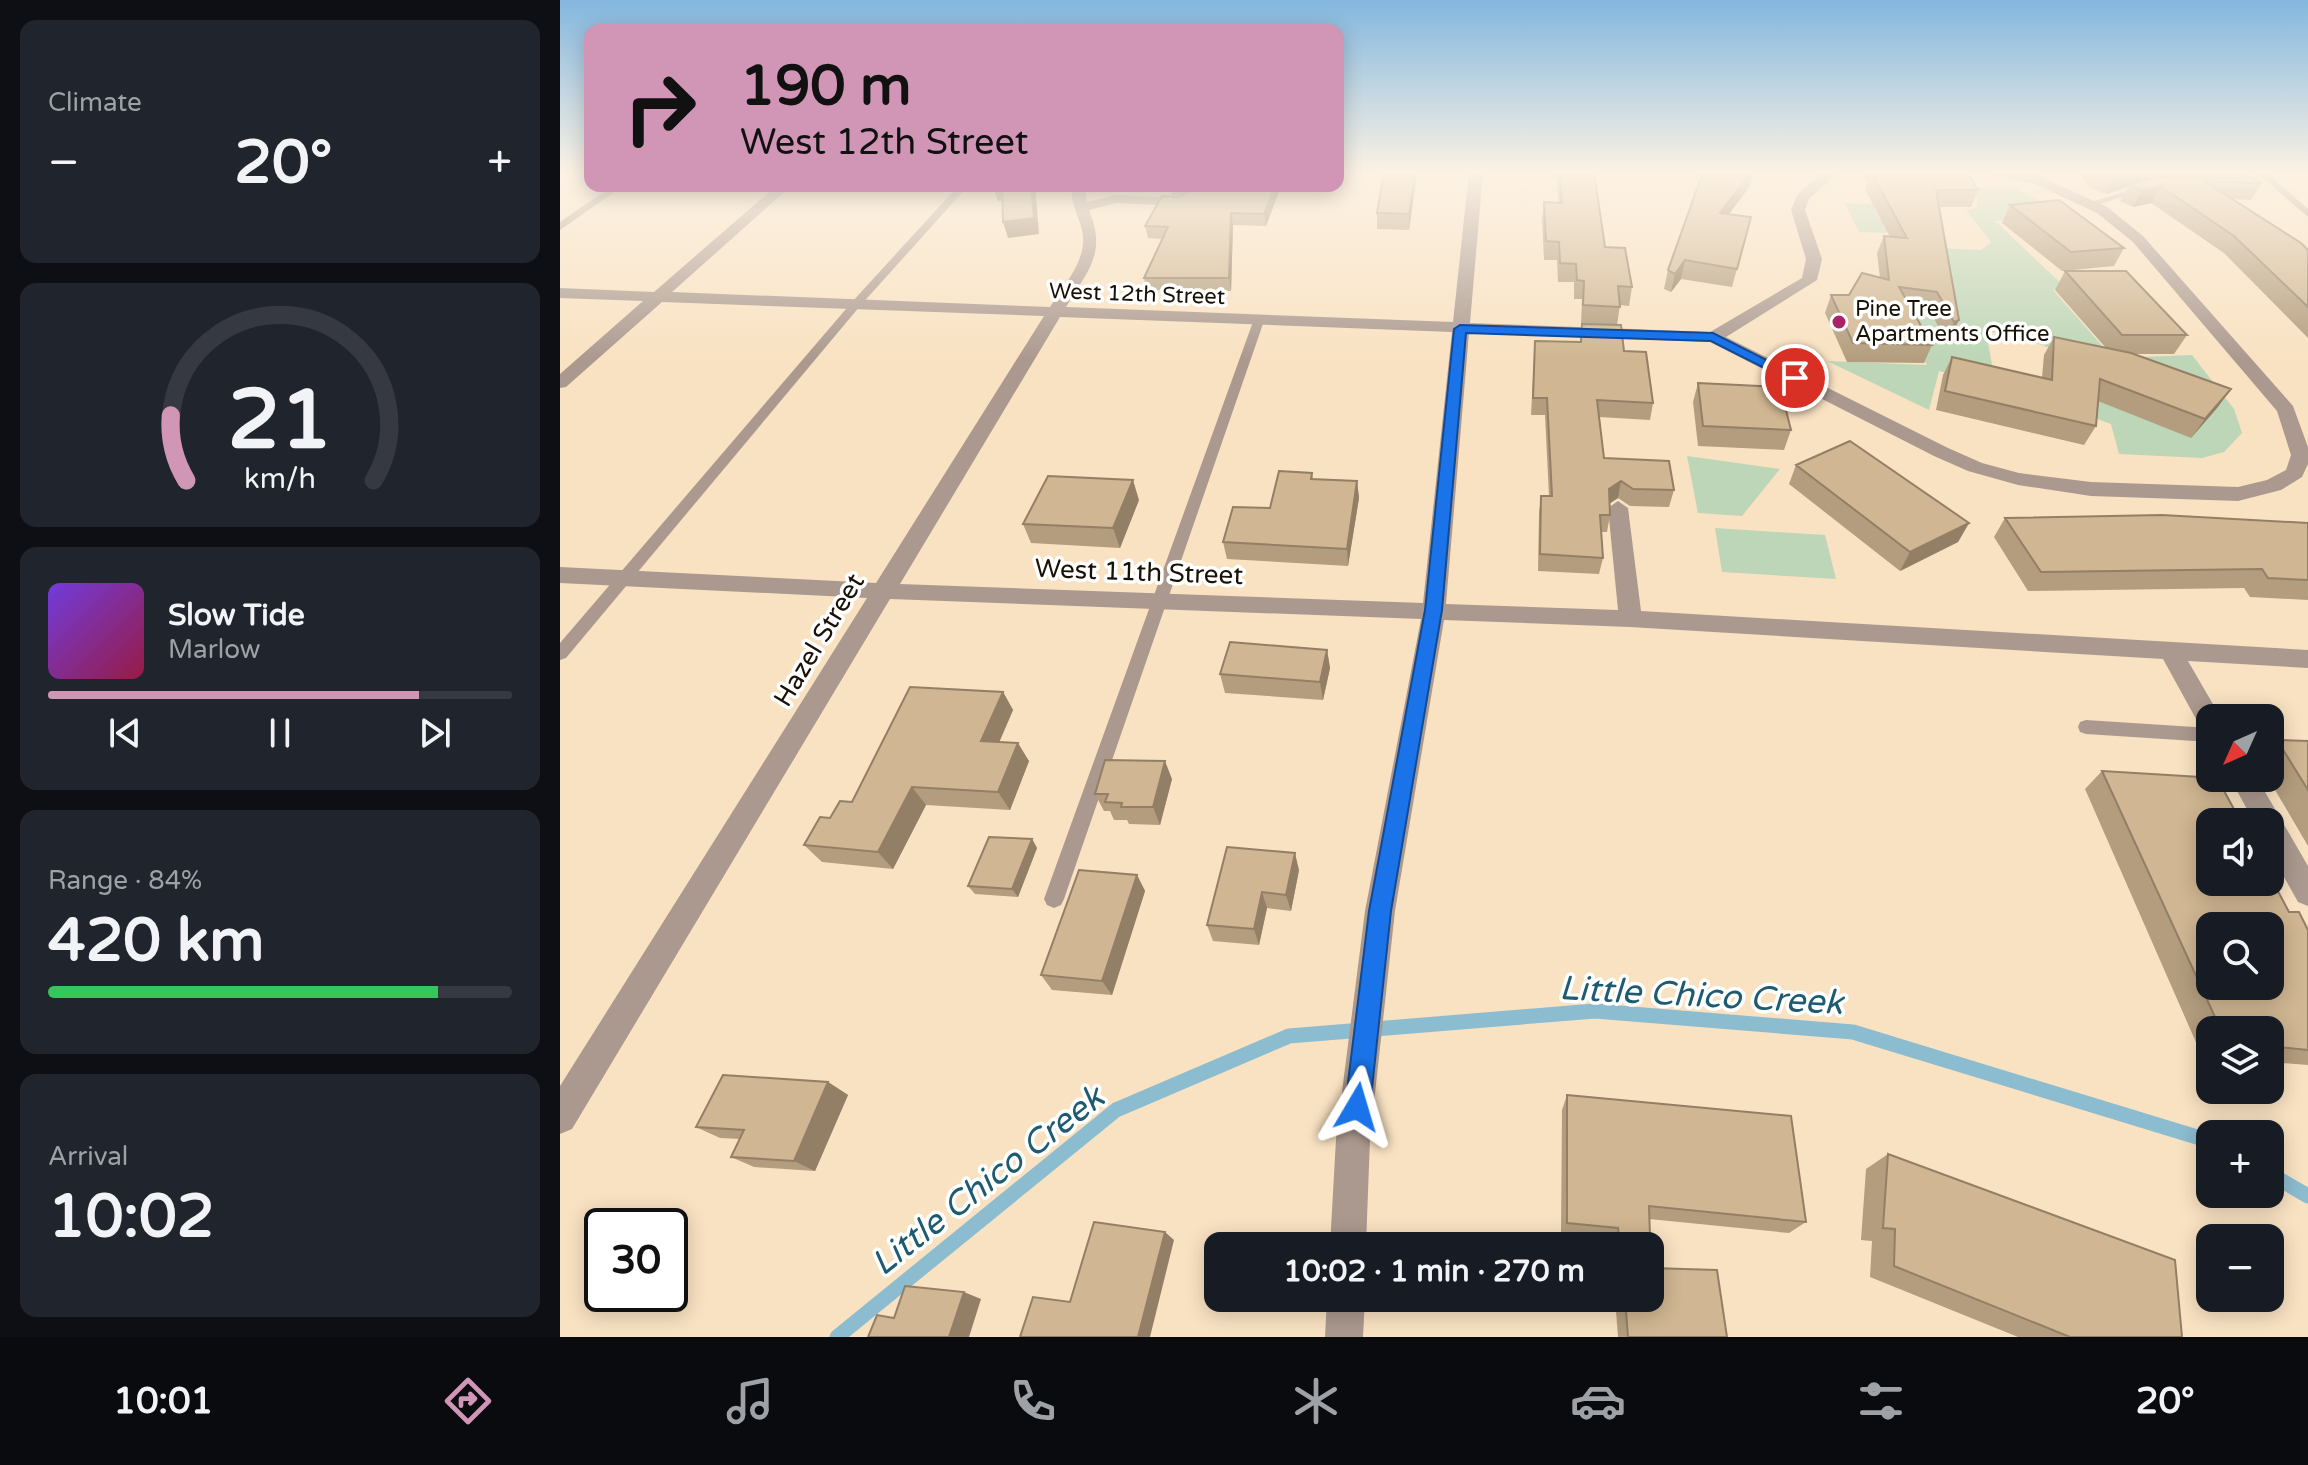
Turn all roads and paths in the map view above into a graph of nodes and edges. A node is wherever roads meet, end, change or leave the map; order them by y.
1 (728, 234) edge
2 (919, 234) edge
3 (1092, 234) edge
4 (1470, 234) edge
5 (1806, 234) edge
6 (2132, 234) edge
7 (560, 293) edge
8 (656, 296) junction
9 (856, 304) junction
10 (1054, 313) junction
11 (1258, 321) junction
12 (1460, 329) junction
13 (1713, 337) junction
14 (560, 383) edge
15 (1618, 508) dead end
16 (560, 575) edge
17 (627, 578) junction
18 (882, 591) junction
19 (1160, 600) junction
20 (1434, 610) junction
21 (1630, 619) junction
22 (2170, 650) junction
23 (560, 654) edge
24 (2308, 659) edge
25 (2200, 704) edge
26 (2086, 727) dead end
27 (2196, 734) edge
28 (2284, 851) edge
29 (2308, 893) edge
30 (1054, 899) dead end
31 (560, 1117) edge
32 (1349, 1232) edge
33 (1345, 1312) edge
34 (1344, 1337) edge

1 - 8 street
2 - 9 lane
3 - 10 street, Hazel Street
4 - 12 street
5 - 13 street
6 - 13 street
7 - 8 street, West 12th Street
8 - 9 street, West 12th Street
8 - 14 street
9 - 10 street, West 12th Street
9 - 17 lane
10 - 11 street, West 12th Street
10 - 18 street, Hazel Street
11 - 12 street, West 12th Street
11 - 19 lane
12 - 13 street, West 12th Street
12 - 20 street
15 - 21 street
16 - 17 street, West 11th Street
17 - 18 street, West 11th Street
17 - 23 lane
18 - 19 street, West 11th Street
18 - 31 street, Hazel Street
19 - 20 street, West 11th Street
19 - 30 lane
20 - 21 street, West 11th Street
20 - 32 street
21 - 22 street, West 11th Street
22 - 24 street, West 11th Street
22 - 25 street
26 - 27 lane
28 - 29 street
33 - 34 street

